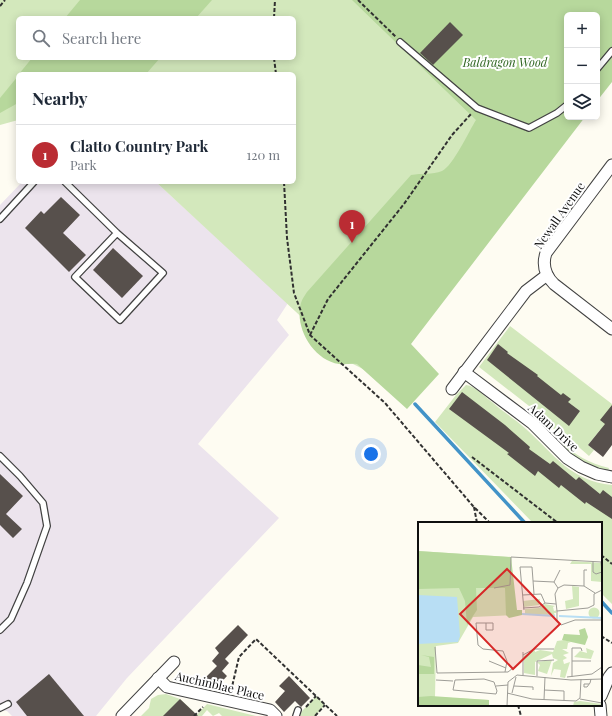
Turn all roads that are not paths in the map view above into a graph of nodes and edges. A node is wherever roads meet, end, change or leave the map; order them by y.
1 (400, 42) road end
2 (612, 50) edge
3 (600, 66) edge
4 (564, 107) edge
5 (612, 165) edge
6 (32, 184) edge
7 (67, 184) edge
8 (0, 219) edge
9 (117, 233) junction
10 (547, 275) junction
11 (612, 329) edge
12 (464, 372) junction
13 (452, 389) dead end
14 (0, 456) edge
15 (612, 477) edge
16 (0, 630) edge
17 (174, 662) dead end
18 (612, 673) edge
19 (158, 678) junction
20 (602, 694) edge
21 (8, 704) dead end
22 (600, 706) edge
23 (0, 708) edge
24 (298, 710) road end
25 (122, 716) edge
26 (276, 716) edge
27 (296, 716) edge
28 (601, 716) edge

1 - 4 lane
2 - 3 lane
5 - 10 street, Newall Avenue
6 - 8 lane
7 - 9 lane
9 - 9 lane
10 - 11 street
10 - 12 street
12 - 13 street
12 - 15 street, Adam Drive
14 - 16 lane
17 - 19 street
18 - 20 street
19 - 25 street
19 - 26 street, Auchinblae Place
21 - 23 lane
22 - 28 street
24 - 27 lane

